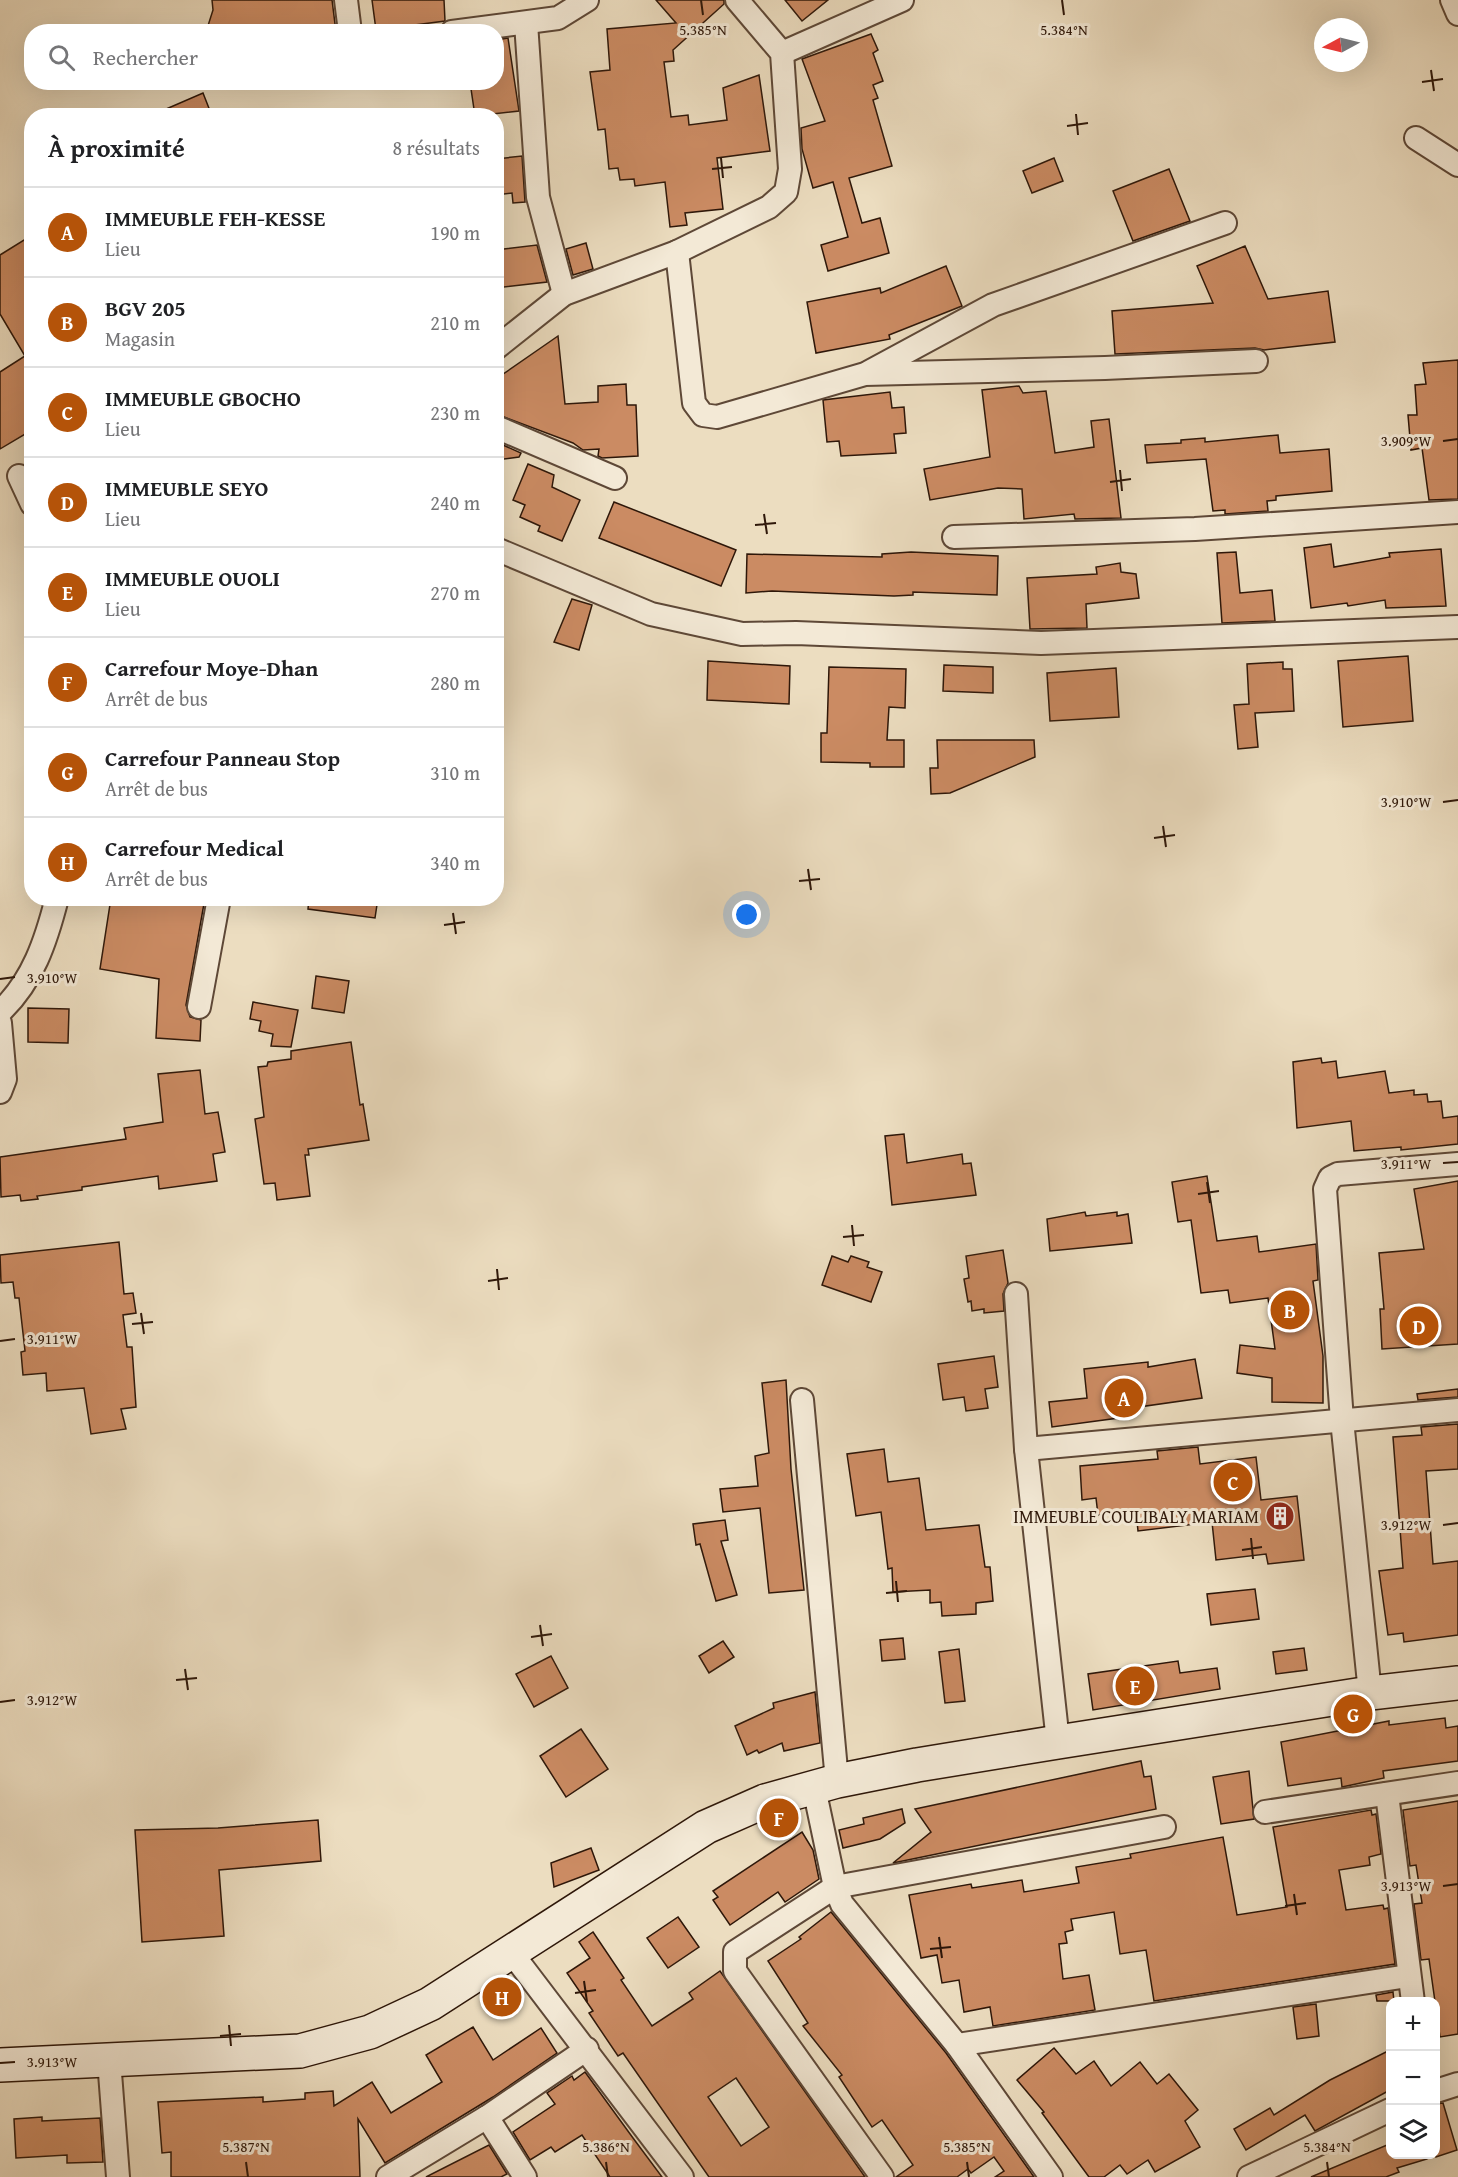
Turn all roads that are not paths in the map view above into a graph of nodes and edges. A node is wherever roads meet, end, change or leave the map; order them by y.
1 (346, 0) edge
2 (587, 0) edge
3 (737, 0) edge
4 (902, 0) edge
5 (1452, 0) edge
6 (1458, 14) edge
7 (526, 23) junction
8 (349, 24) edge
9 (504, 26) edge
10 (782, 52) junction
11 (1416, 138) dead end
12 (1458, 165) edge
13 (1225, 223) dead end
14 (677, 252) junction
15 (564, 294) junction
16 (504, 342) edge
17 (1256, 361) dead end
18 (865, 374) junction
19 (504, 430) edge
20 (19, 476) dead end
21 (615, 478) dead end
22 (24, 487) edge
23 (1458, 512) edge
24 (954, 537) dead end
25 (504, 552) edge
26 (1458, 627) edge
27 (55, 906) edge
28 (218, 906) edge
29 (200, 1007) dead end
30 (0, 1012) edge
31 (0, 1023) edge
32 (0, 1092) edge
33 (1458, 1164) edge
34 (1016, 1294) dead end
35 (802, 1400) dead end
36 (1458, 1410) edge
37 (1342, 1420) junction
38 (1026, 1449) junction
39 (1458, 1683) edge
40 (1370, 1693) junction
41 (1058, 1742) junction
42 (1458, 1783) edge
43 (826, 1784) junction
44 (1387, 1794) junction
45 (1265, 1812) dead end
46 (1164, 1827) dead end
47 (835, 1887) junction
48 (511, 1952) junction
49 (1408, 1976) junction
50 (1412, 1997) edge
51 (957, 2044) junction
52 (587, 2049) junction
53 (109, 2060) junction
54 (0, 2065) edge
55 (1458, 2084) edge
56 (1440, 2090) edge
57 (1386, 2112) edge
58 (487, 2117) junction
59 (118, 2177) edge
60 (388, 2177) edge
61 (525, 2177) edge
62 (682, 2177) edge
63 (882, 2177) edge
64 (1051, 2177) edge
65 (1249, 2177) edge

1 - 8 street
2 - 7 street
3 - 10 street
4 - 10 street
5 - 6 street
7 - 9 street
7 - 15 street
10 - 14 street
11 - 12 street
13 - 18 street
14 - 15 street
14 - 18 street
15 - 16 street
17 - 18 street
19 - 21 street
20 - 22 street
23 - 24 street
25 - 26 street
27 - 30 street
28 - 29 street
31 - 32 street
33 - 37 street
34 - 38 street
35 - 43 street
36 - 37 street
37 - 38 street
37 - 40 street
38 - 41 street
39 - 40 street
40 - 41 street
41 - 43 street
42 - 44 street
43 - 47 street
43 - 48 street
44 - 45 street
44 - 49 street
46 - 47 street
47 - 51 street
47 - 63 street
48 - 52 street
48 - 53 street
49 - 50 street
49 - 51 street
51 - 64 street
52 - 58 street
52 - 62 street
53 - 54 street
53 - 59 street
55 - 56 street
57 - 65 street
58 - 60 street
58 - 61 street

